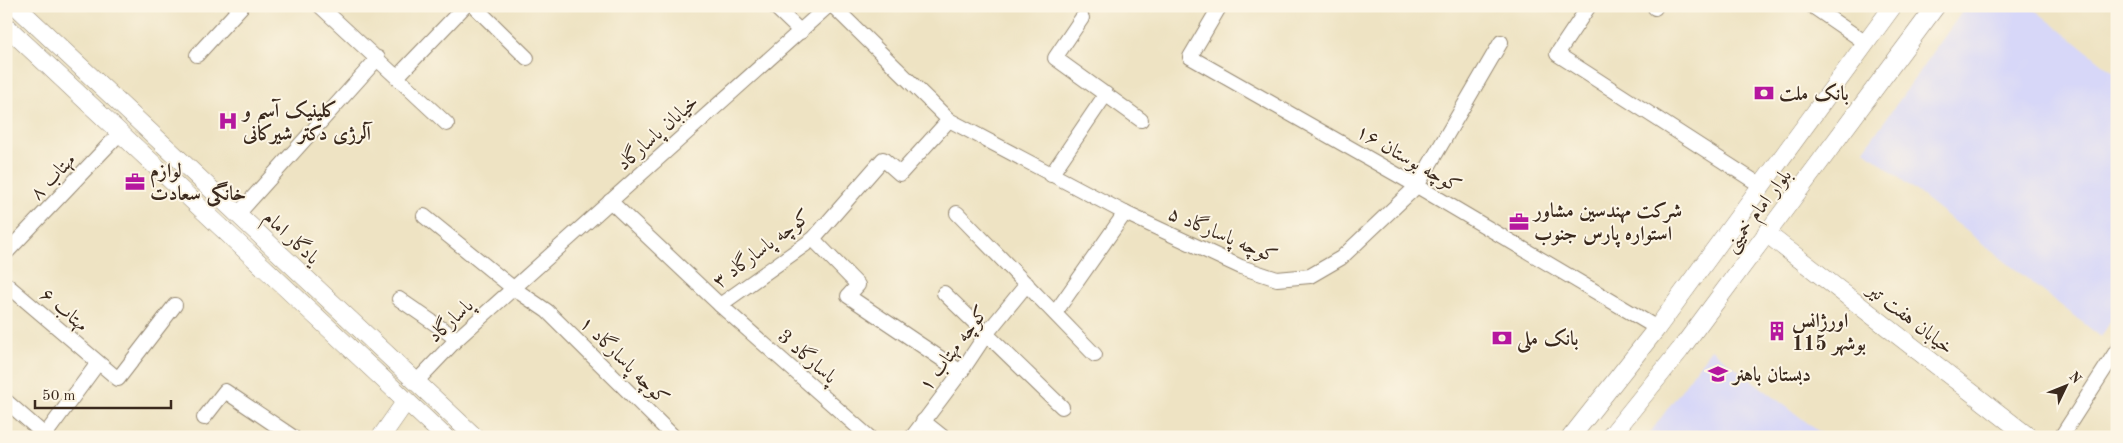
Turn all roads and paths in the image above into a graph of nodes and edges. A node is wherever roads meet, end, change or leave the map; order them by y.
1 (16, 6) edge
2 (242, 6) edge
3 (320, 6) edge
4 (466, 6) edge
5 (474, 6) edge
6 (774, 6) edge
7 (828, 6) edge
8 (833, 6) edge
9 (1220, 6) edge
10 (1589, 6) edge
11 (1812, 6) edge
12 (1892, 6) edge
13 (1936, 6) edge
14 (1082, 18) dead end
15 (6, 26) edge
16 (801, 32) junction
17 (1502, 42) dead end
18 (1866, 43) junction
19 (197, 55) dead end
20 (378, 58) junction
21 (528, 58) dead end
22 (398, 76) junction
23 (1106, 94) junction
24 (949, 120) junction
25 (1141, 120) dead end
26 (447, 124) dead end
27 (121, 132) junction
28 (1051, 175) junction
29 (1760, 185) junction
30 (1418, 186) junction
31 (610, 201) junction
32 (957, 213) dead end
33 (1125, 213) junction
34 (237, 215) junction
35 (424, 216) dead end
36 (1766, 233) junction
37 (813, 239) junction
38 (8, 248) edge
39 (6, 284) edge
40 (1027, 284) junction
41 (514, 288) junction
42 (944, 293) dead end
43 (399, 299) dead end
44 (175, 305) dead end
45 (720, 305) junction
46 (1055, 314) junction
47 (1657, 328) junction
48 (987, 333) junction
49 (457, 339) junction
50 (2117, 350) edge
51 (1095, 355) dead end
52 (98, 364) junction
53 (960, 372) junction
54 (416, 382) junction
55 (6, 401) edge
56 (406, 402) junction
57 (1062, 407) dead end
58 (204, 418) dead end
59 (923, 421) junction
60 (46, 436) edge
61 (293, 437) edge
62 (381, 437) edge
63 (445, 437) edge
64 (475, 437) edge
65 (674, 437) edge
66 (869, 437) edge
67 (912, 437) edge
68 (943, 437) edge
69 (1571, 437) edge
70 (1610, 437) edge
71 (2029, 437) edge
72 (2061, 437) edge

1 - 34 street, یادگار امام
2 - 19 street
3 - 20 street
4 - 22 street
5 - 21 street
6 - 16 street
7 - 16 street, خیابان پاسارگاد
8 - 24 street, کوچه پاسارگاد ۵
9 - 30 street, کوچه بوستان ۱۶
10 - 29 street
11 - 18 street
12 - 18 street, بلوار امام خمینی
13 - 36 street, بلوار امام خمینی
14 - 23 street
15 - 27 street, یادگار امام
16 - 31 street, خیابان پاسارگاد
17 - 30 street, کوچه پاسارگاد ۵
18 - 29 street, بلوار امام خمینی
20 - 22 street
20 - 34 street
22 - 26 street
23 - 25 street
23 - 28 street
24 - 28 street, کوچه پاسارگاد ۵
24 - 37 street, کوچه پاسارگاد ۳
27 - 38 street, مهتاب ۸
27 - 56 street, یادگار امام
28 - 33 street, کوچه پاسارگاد ۵
29 - 47 street, بلوار امام خمینی
30 - 33 street, کوچه پاسارگاد ۵
30 - 47 street, کوچه بوستان ۱۶
31 - 41 street, خیابان پاسارگاد
31 - 45 street, کوچه پاسارگاد ۳
32 - 40 street
33 - 46 street
34 - 54 street, یادگار امام
35 - 41 street, کوچه پاسارگاد ۱
36 - 70 street, بلوار امام خمینی
36 - 71 street, خیابان هفت تیر
37 - 45 street, کوچه پاسارگاد ۳
37 - 53 street
39 - 52 street, مهتاب ۶
40 - 46 street
40 - 48 street, کوچه مهتاب ۱
41 - 49 street, پاسارگاد
41 - 65 street, کوچه پاسارگاد ۱
42 - 48 street
43 - 49 street
44 - 52 street, مهتاب ۶
45 - 66 street, پاسارگاد 3
46 - 51 street
47 - 69 street, بلوار امام خمینی
48 - 53 street, کوچه مهتاب ۱
48 - 57 street
49 - 54 street, پاسارگاد
50 - 72 street
52 - 60 street
53 - 59 street, کوچه مهتاب ۱
54 - 64 street, یادگار امام
55 - 60 street
56 - 62 street
56 - 63 street, یادگار امام
58 - 61 street
59 - 67 street, کوچه مهتاب ۱
59 - 68 street

